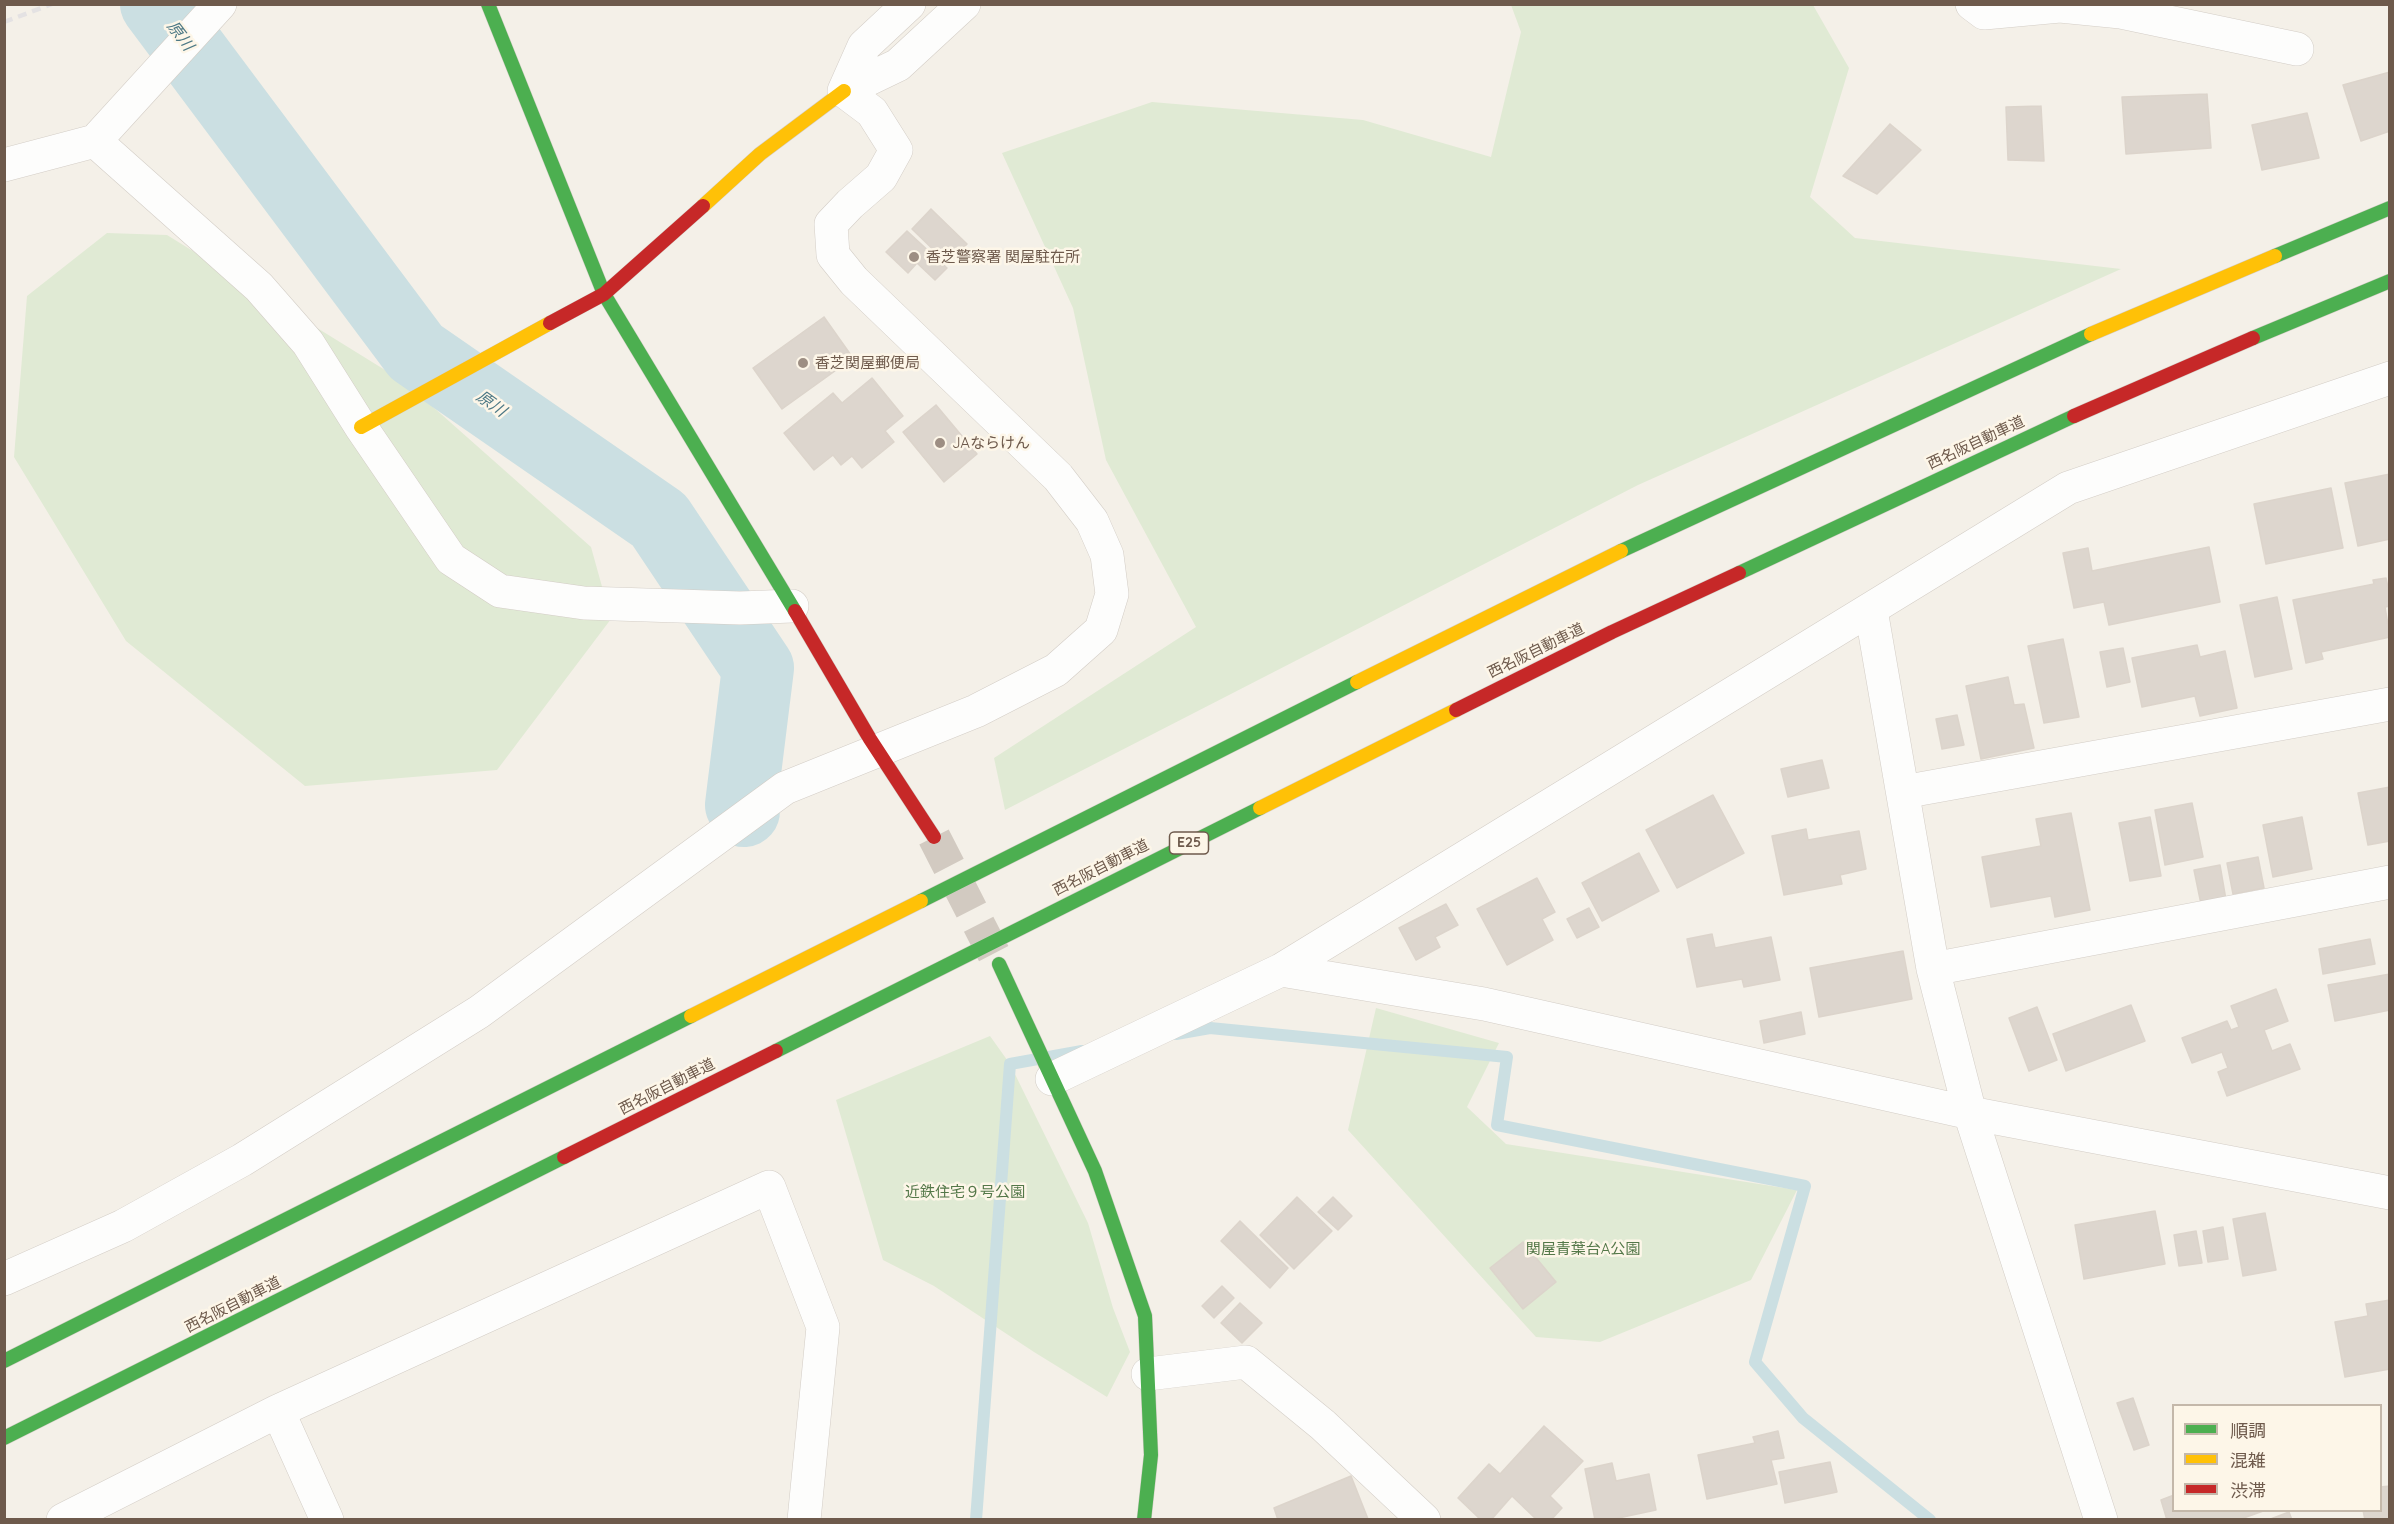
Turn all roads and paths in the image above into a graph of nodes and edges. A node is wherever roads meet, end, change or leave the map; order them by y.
1 (220, 4) edge
2 (488, 4) edge
3 (909, 4) edge
4 (964, 4) edge
5 (1972, 4) edge
6 (2124, 8) edge
7 (2297, 49) dead end
8 (844, 92) junction
9 (95, 141) junction
10 (4, 165) edge
11 (2390, 208) edge
12 (2390, 281) edge
13 (604, 294) junction
14 (2390, 378) edge
15 (361, 426) junction
16 (792, 606) junction
17 (1871, 610) junction
18 (2390, 704) edge
19 (878, 752) junction
20 (1903, 792) junction
21 (934, 837) tunnel mouth
22 (2390, 882) edge
23 (999, 964) tunnel mouth
24 (1933, 969) junction
25 (1281, 970) junction
26 (1052, 1078) junction
27 (1970, 1113) junction
28 (2390, 1193) edge
29 (4, 1279) edge
30 (4, 1360) edge
31 (1148, 1374) junction
32 (278, 1411) junction
33 (4, 1438) edge
34 (63, 1520) edge
35 (327, 1520) edge
36 (804, 1520) edge
37 (1144, 1520) edge
38 (1424, 1520) edge
39 (2101, 1520) edge

1 - 9 street
2 - 13 main road
3 - 8 street
4 - 8 street
5 - 6 street
6 - 7 street
8 - 13 main road
8 - 19 street
9 - 10 street
9 - 15 street
11 - 30 main road
12 - 33 main road, 西名阪自動車道 / E25
13 - 15 main road
13 - 16 main road
14 - 17 street
15 - 16 street
16 - 19 main road
17 - 20 street
17 - 25 street
18 - 20 street
19 - 21 main road
19 - 29 street
20 - 24 street
22 - 24 street
23 - 26 main road
24 - 27 street
25 - 26 street
25 - 27 street
26 - 31 main road
27 - 28 street
27 - 39 street
31 - 37 main road
31 - 38 street
32 - 34 street
32 - 35 street
32 - 36 street

